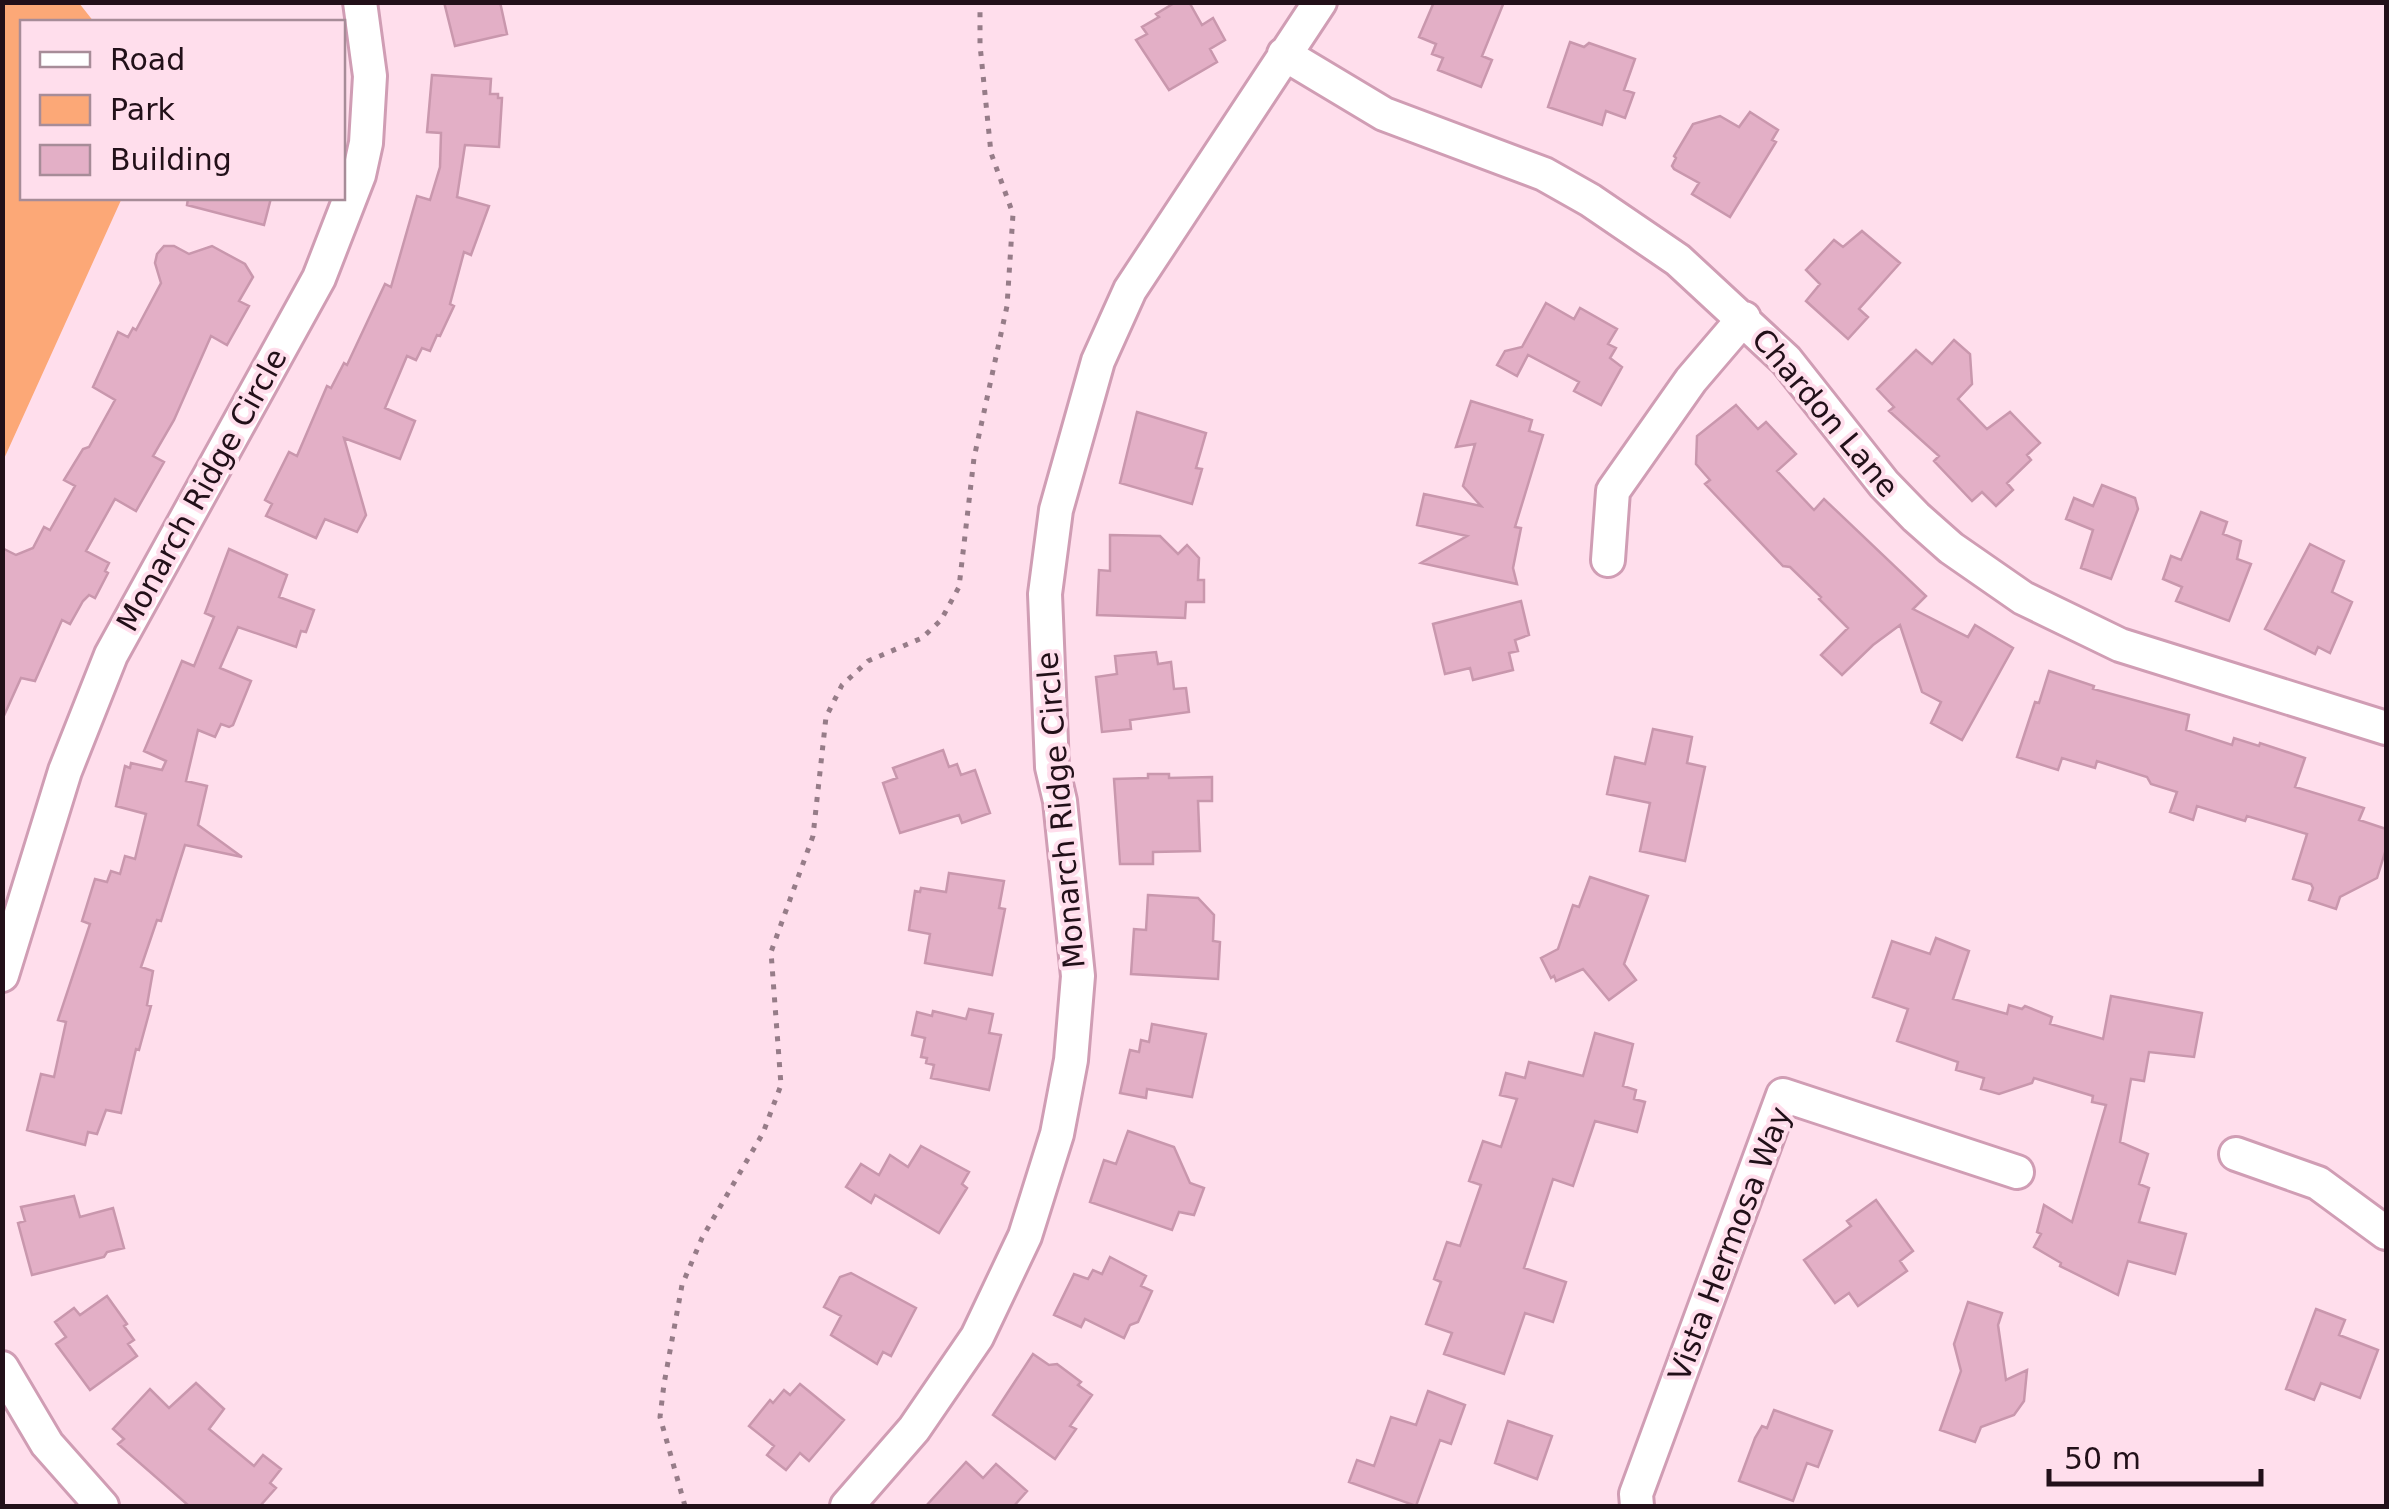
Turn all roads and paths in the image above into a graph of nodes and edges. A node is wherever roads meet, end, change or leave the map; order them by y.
1 (360, 2) edge
2 (980, 2) edge
3 (1320, 2) edge
4 (1284, 54) junction
5 (1744, 318) junction
6 (1608, 560) dead end
7 (2386, 728) edge
8 (2, 975) edge
9 (2236, 1154) dead end
10 (2017, 1172) dead end
11 (2386, 1233) edge
12 (2, 1368) edge
13 (102, 1506) edge
14 (685, 1506) edge
15 (846, 1506) edge
16 (1638, 1506) edge

1 - 8 street, Monarch Ridge Circle
2 - 14 path
3 - 4 street, Monarch Ridge Circle
4 - 5 street, Chardon Lane
4 - 15 street, Monarch Ridge Circle
5 - 6 street
5 - 7 street, Chardon Lane
9 - 11 street
10 - 16 street, Vista Hermosa Way
12 - 13 street

